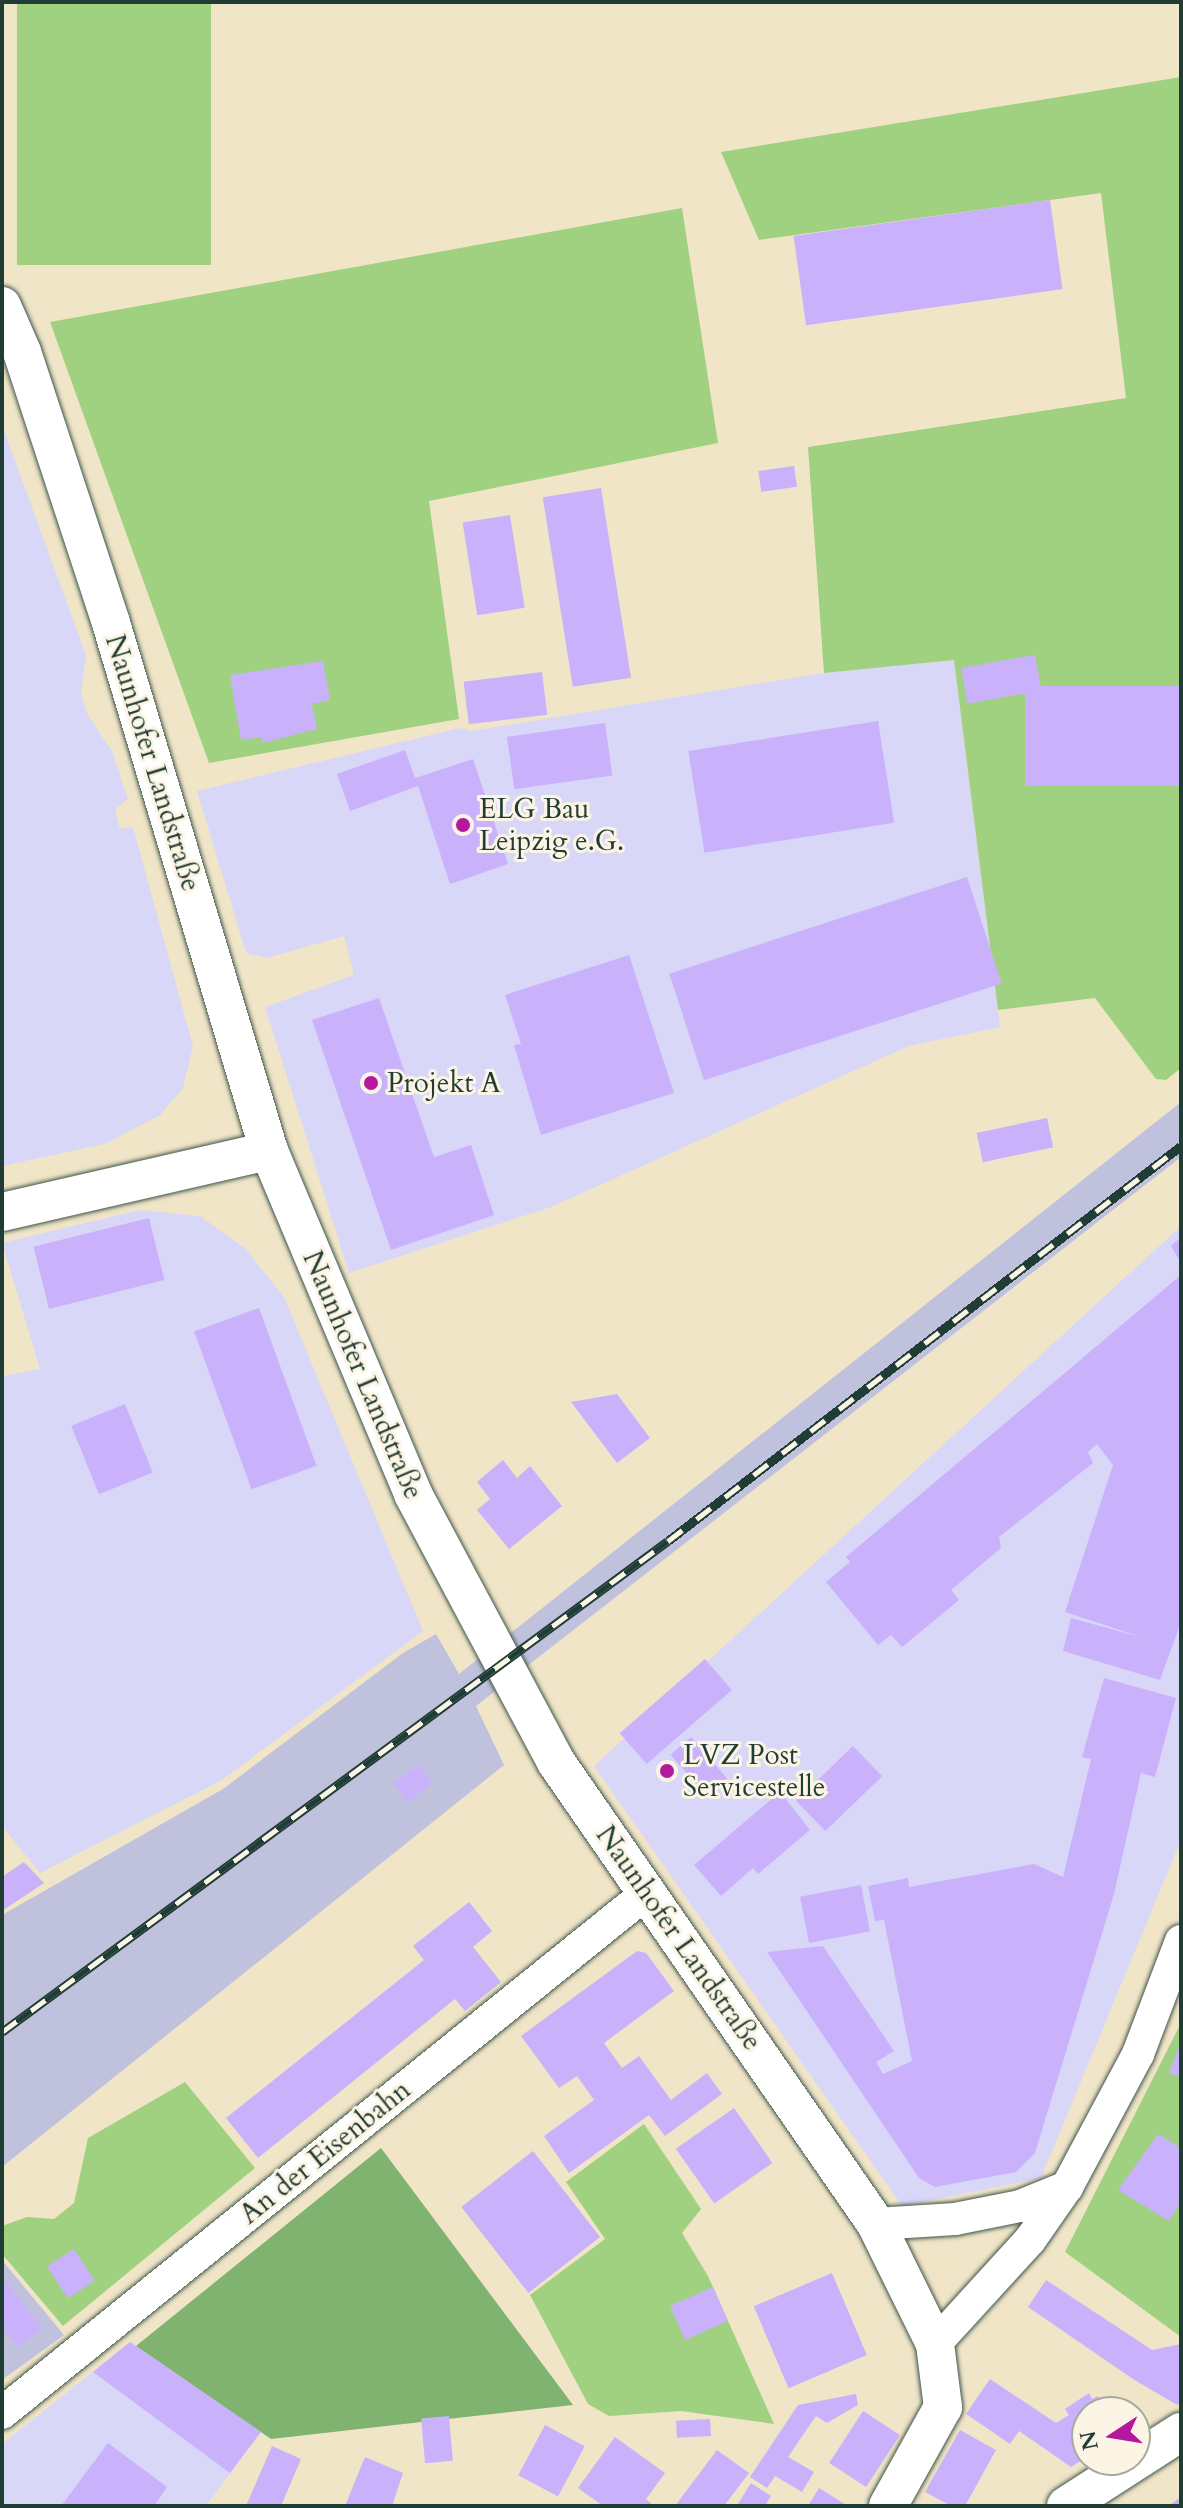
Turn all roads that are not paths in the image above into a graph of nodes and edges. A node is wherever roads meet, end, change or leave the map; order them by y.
1 (2, 306) edge
2 (269, 1151) junction
3 (2, 1212) edge
4 (648, 1892) junction
5 (1181, 1941) edge
6 (1067, 2187) junction
7 (876, 2224) junction
8 (935, 2344) junction
9 (2, 2413) edge
10 (1181, 2432) edge
11 (888, 2506) edge
12 (1066, 2506) edge

1 - 2 street, Naunhofer Landstraße
2 - 3 street
2 - 4 street, Naunhofer Landstraße
4 - 7 street, Naunhofer Landstraße
4 - 9 street, An der Eisenbahn
5 - 6 street
6 - 7 street
6 - 8 street
7 - 8 street, Naunhofer Landstraße
8 - 11 street, Naunhofer Landstraße
10 - 12 street

